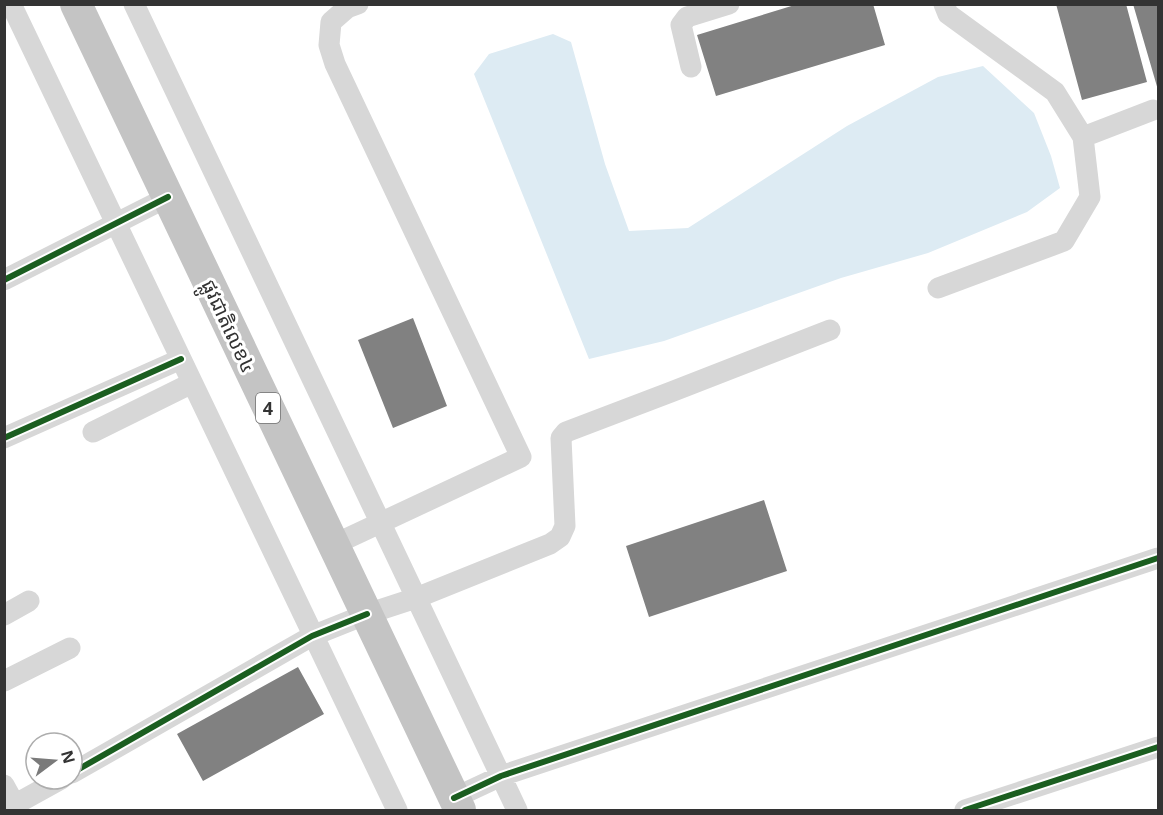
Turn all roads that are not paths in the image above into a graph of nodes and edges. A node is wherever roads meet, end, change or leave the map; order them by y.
1 (11, 4) edge
2 (76, 4) edge
3 (134, 4) edge
4 (358, 4) edge
5 (729, 4) edge
6 (944, 4) edge
7 (691, 67) dead end
8 (1153, 110) dead end
9 (1083, 137) junction
10 (168, 197) junction
11 (116, 224) junction
12 (4, 280) edge
13 (938, 288) dead end
14 (830, 330) dead end
15 (181, 359) junction
16 (192, 383) junction
17 (93, 432) dead end
18 (4, 438) edge
19 (381, 524) junction
20 (333, 545) junction
21 (1158, 558) edge
22 (416, 598) junction
23 (29, 601) dead end
24 (367, 614) junction
25 (4, 615) edge
26 (312, 636) junction
27 (70, 648) dead end
28 (4, 681) edge
29 (1158, 747) edge
30 (84, 766) edge
31 (501, 776) junction
32 (4, 785) edge
33 (40, 791) edge
34 (457, 804) edge
35 (10, 808) edge
36 (397, 810) edge
37 (517, 810) edge
38 (965, 810) edge

1 - 11 street
2 - 10 highway, ផ្លូវជាតិលេខ៤ / 4
3 - 19 street
4 - 19 street
5 - 7 street
6 - 9 street
8 - 9 street
9 - 13 street
10 - 11 street
10 - 20 highway, ផ្លូវជាតិលេខ៤ / 4
11 - 12 street
11 - 15 street
14 - 22 street
15 - 16 street
15 - 18 street
16 - 17 street
16 - 26 street
19 - 20 street
19 - 22 street
20 - 24 highway, ផ្លូវជាតិលេខ៤ / 4
21 - 31 street
22 - 24 street
22 - 31 street
23 - 25 street
24 - 26 street
24 - 34 highway, ផ្លូវជាតិលេខ៤ / 4
26 - 30 street
26 - 36 street
27 - 28 street
29 - 38 street
31 - 34 street
31 - 37 street
32 - 35 street
33 - 35 street

